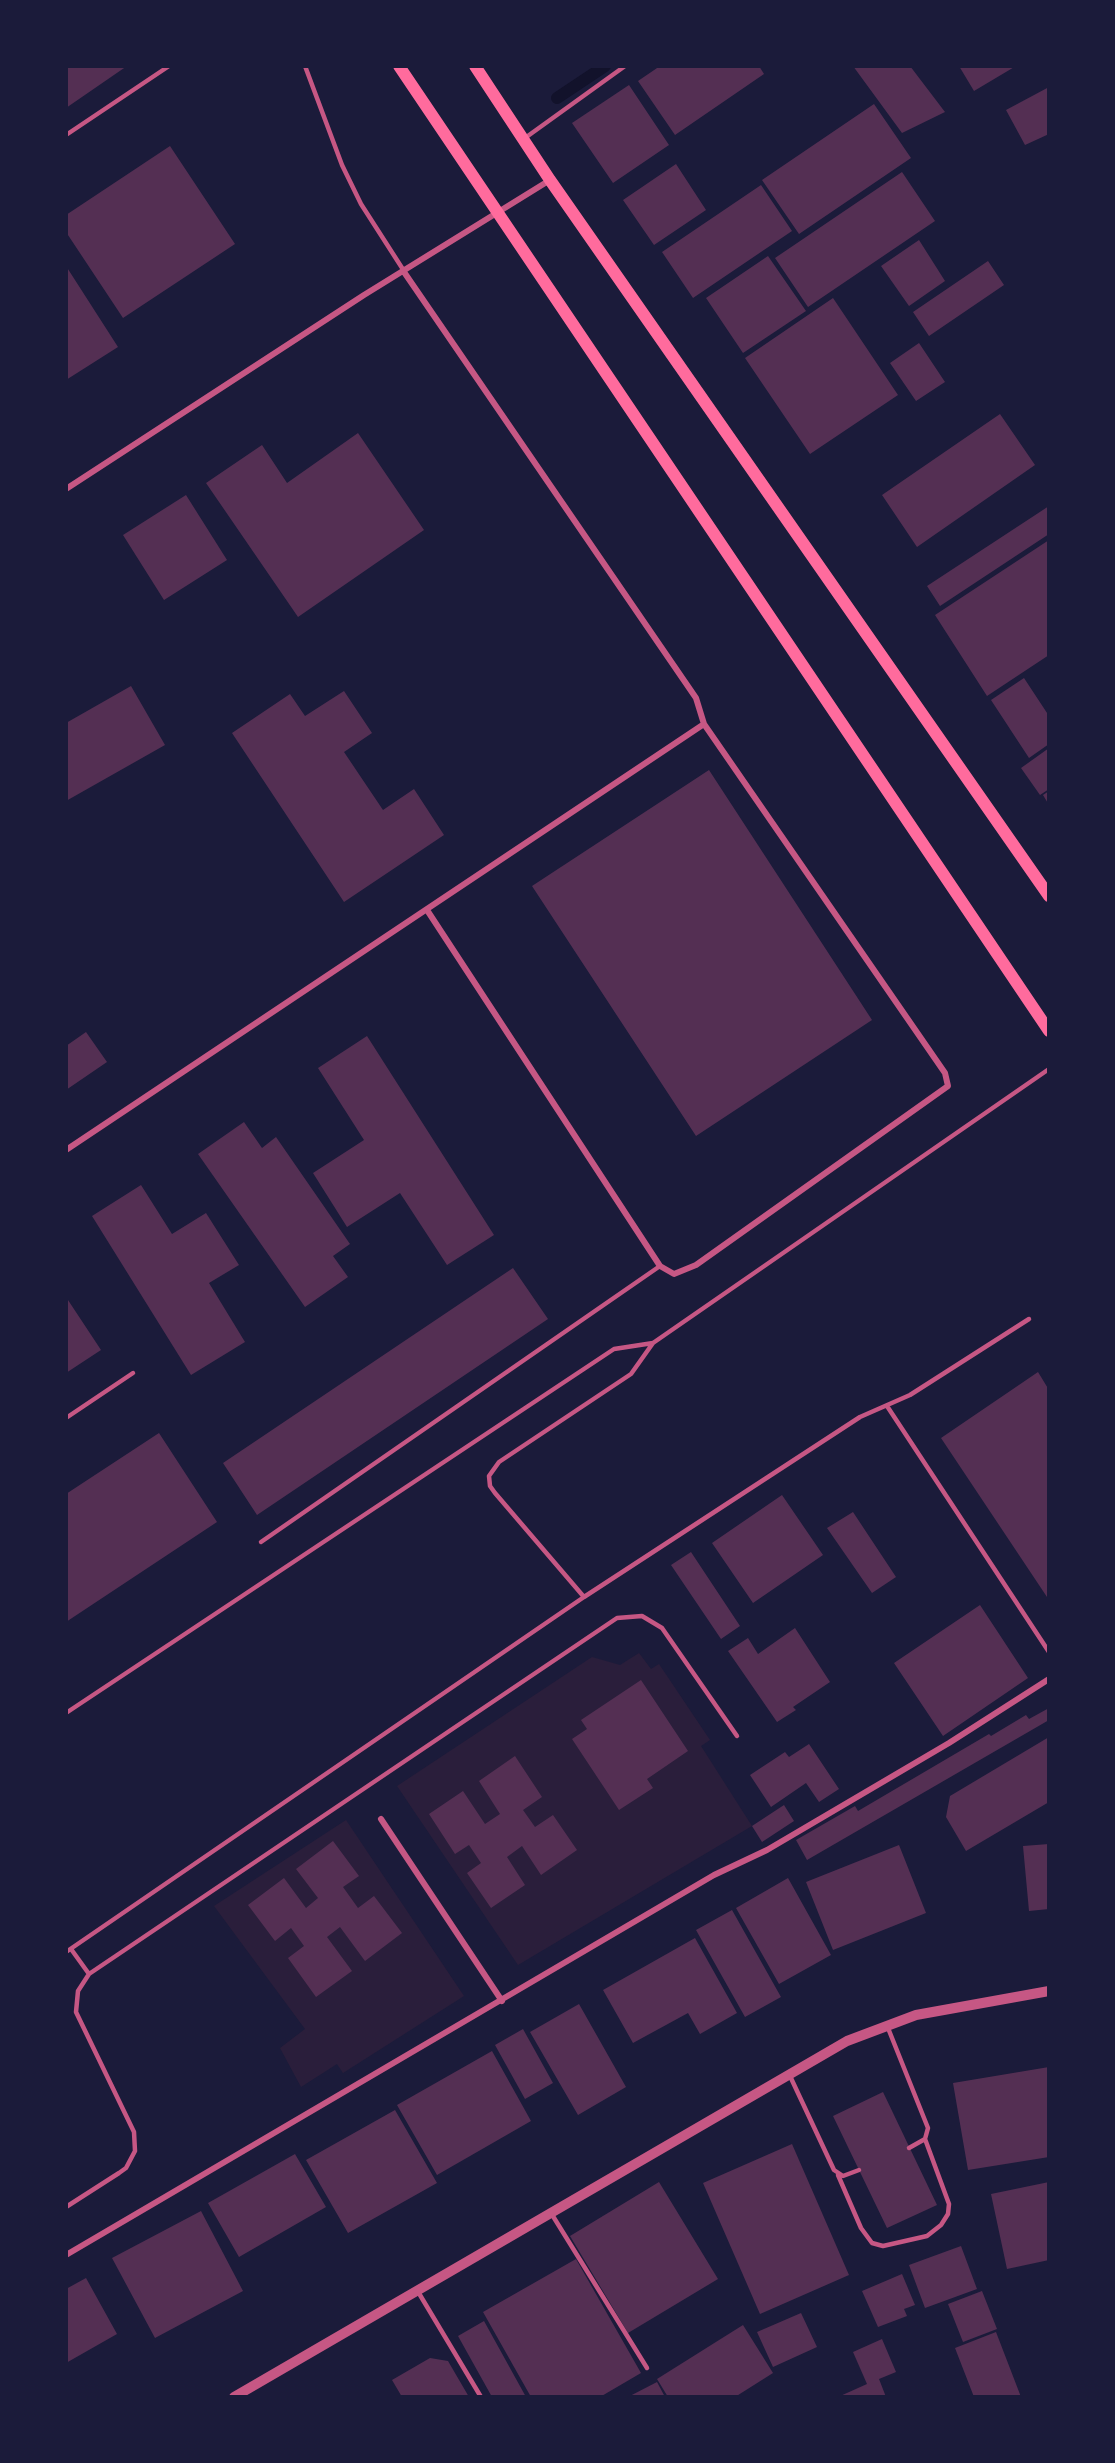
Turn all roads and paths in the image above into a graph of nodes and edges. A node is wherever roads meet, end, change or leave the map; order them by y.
1 (169, 66) edge
2 (305, 66) edge
3 (399, 66) edge
4 (475, 66) edge
5 (625, 66) edge
6 (66, 135) edge
7 (524, 140) junction
8 (550, 180) junction
9 (495, 212) junction
10 (404, 272) junction
11 (66, 489) edge
12 (704, 724) junction
13 (1049, 896) edge
14 (427, 910) junction
15 (1049, 1031) edge
16 (1049, 1069) edge
17 (66, 1150) edge
18 (660, 1266) junction
19 (1029, 1319) dead end
20 (653, 1343) junction
21 (133, 1373) dead end
22 (887, 1406) junction
23 (66, 1418) edge
24 (261, 1542) dead end
25 (584, 1596) junction
26 (1049, 1652) edge
27 (1049, 1679) edge
28 (66, 1713) edge
29 (737, 1736) dead end
30 (381, 1819) dead end
31 (68, 1951) edge
32 (89, 1974) junction
33 (1049, 1991) edge
34 (502, 2001) junction
35 (886, 2025) junction
36 (789, 2074) junction
37 (925, 2139) junction
38 (909, 2148) dead end
39 (859, 2170) dead end
40 (838, 2175) junction
41 (66, 2207) edge
42 (551, 2213) junction
43 (66, 2255) edge
44 (417, 2290) junction
45 (647, 2368) dead end
46 (234, 2397) edge
47 (481, 2397) edge

1 - 6 lane
2 - 10 lane
3 - 9 main road
4 - 7 main road
5 - 7 lane
7 - 8 main road
8 - 9 street
8 - 13 main road
9 - 10 street
9 - 15 main road
10 - 11 street
10 - 12 street
12 - 14 street
12 - 18 street
14 - 17 street
14 - 18 street
16 - 20 lane
18 - 24 lane
19 - 22 lane
20 - 25 lane
20 - 28 lane
21 - 23 lane
22 - 25 lane
22 - 26 lane
25 - 31 lane
27 - 34 street
29 - 32 lane
30 - 34 street
31 - 32 lane
32 - 41 lane
33 - 35 street
34 - 43 street
35 - 36 street
35 - 37 lane
36 - 40 lane
36 - 42 street
37 - 38 lane
37 - 40 lane
39 - 40 lane
42 - 44 street
42 - 45 lane
44 - 46 street
44 - 47 lane

